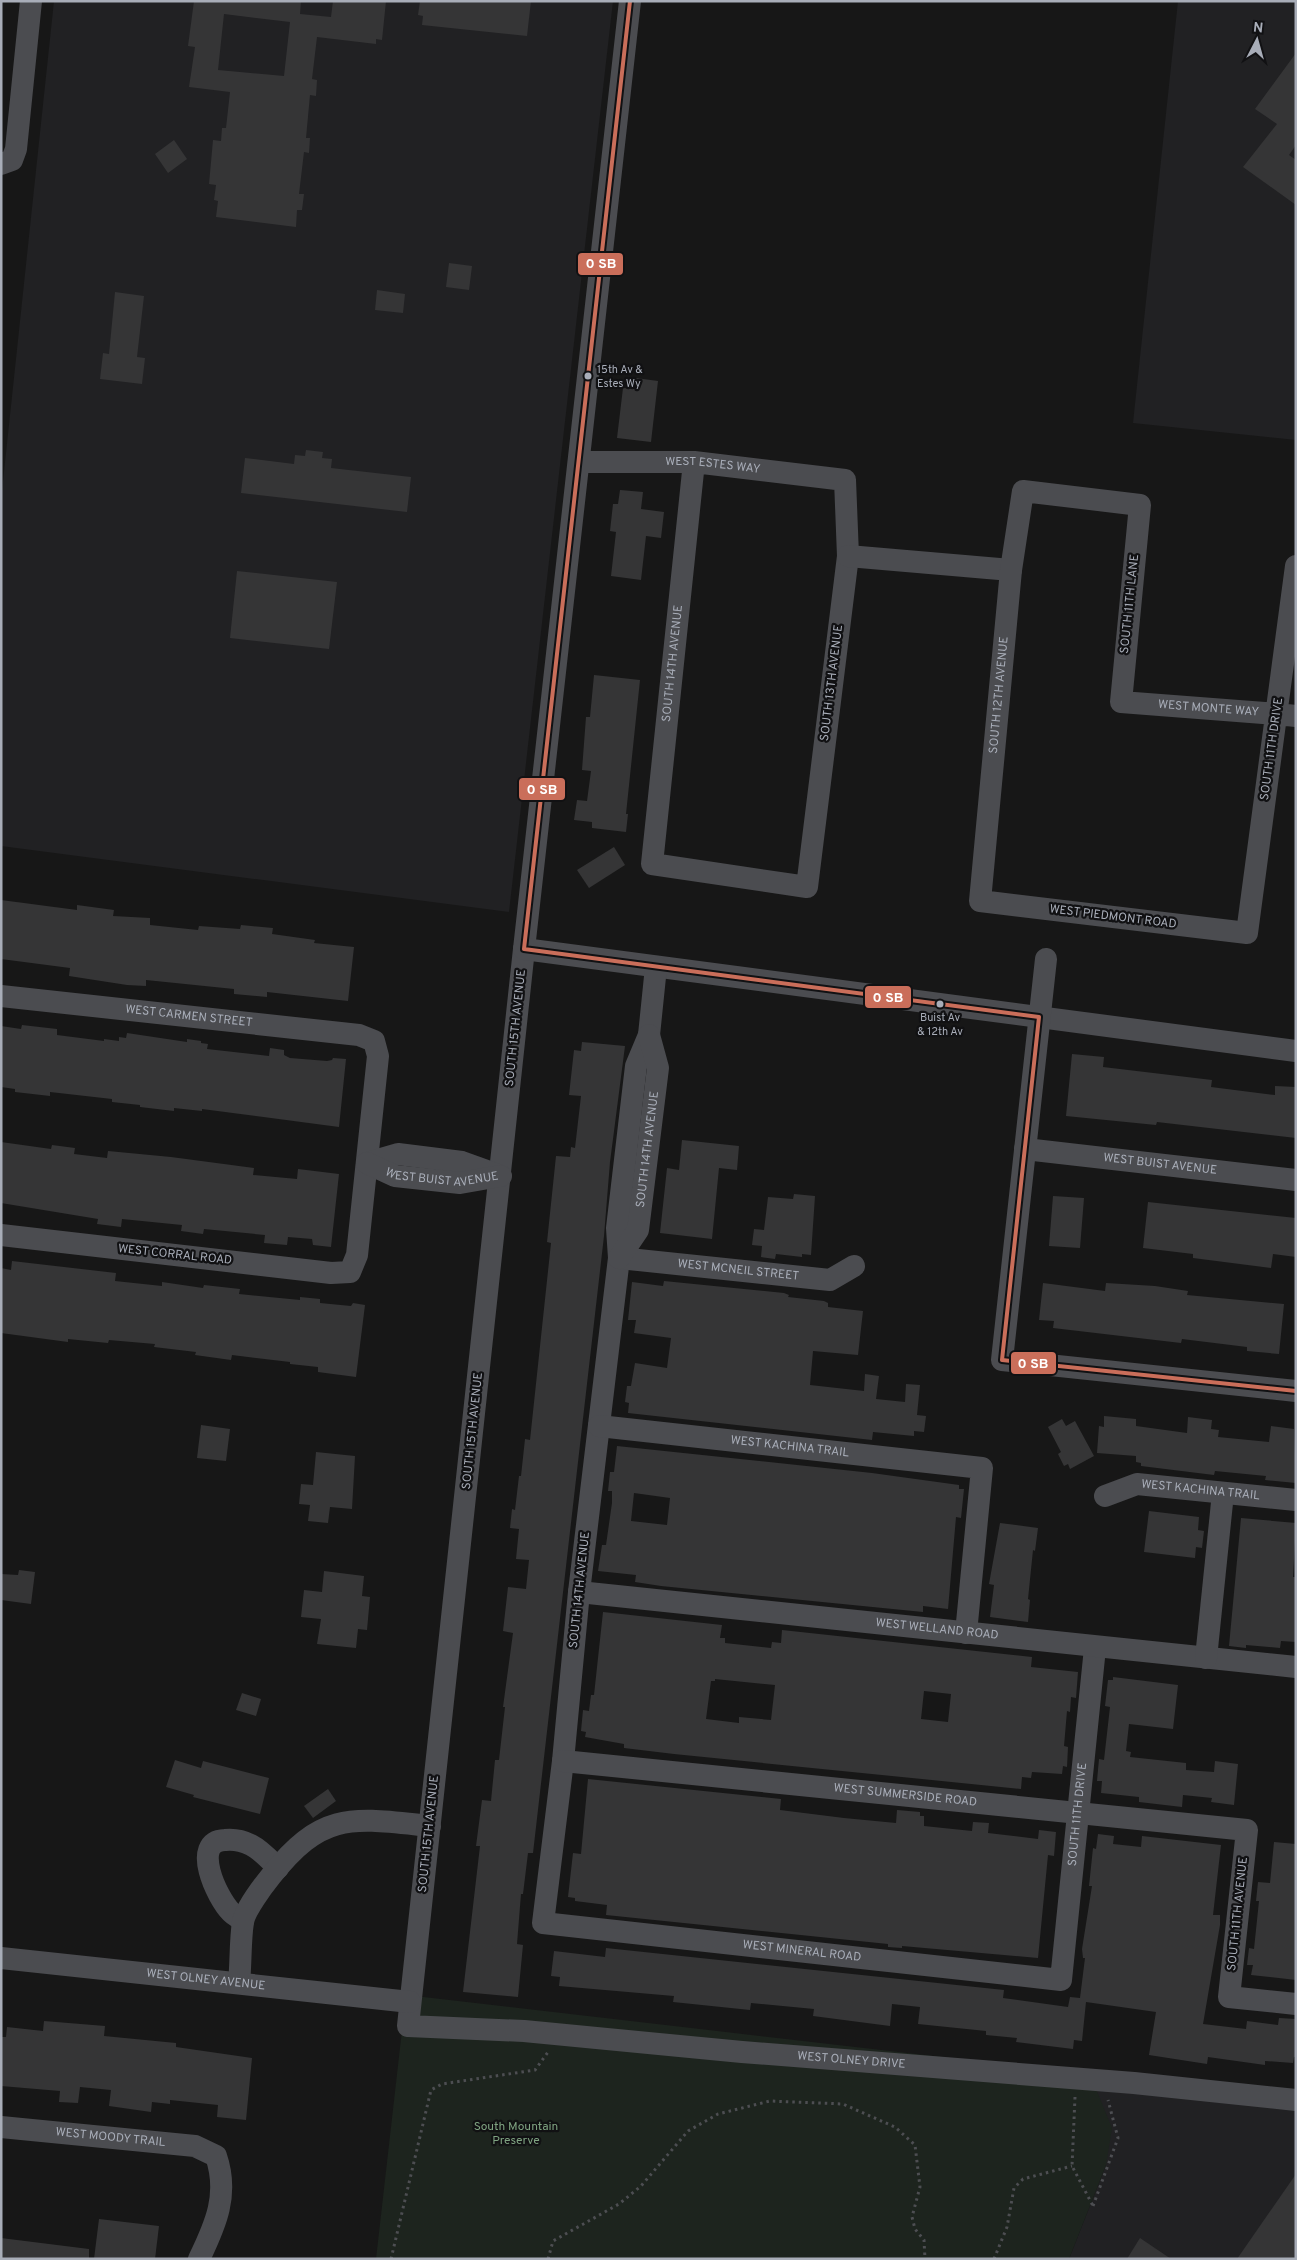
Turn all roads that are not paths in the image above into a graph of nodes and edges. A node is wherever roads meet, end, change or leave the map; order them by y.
1 (31, 1) edge
2 (630, 1) edge
3 (6, 162) edge
4 (579, 462) junction
5 (694, 462) junction
6 (845, 480) joint
7 (1023, 491) joint
8 (848, 556) junction
9 (1296, 566) edge
10 (1011, 570) junction
11 (1121, 702) joint
12 (1286, 715) edge
13 (806, 887) joint
14 (980, 900) joint
15 (1247, 933) joint
16 (524, 949) junction
17 (1046, 959) dead end
18 (656, 967) junction
19 (1, 996) edge
20 (1039, 1017) junction
21 (1296, 1051) edge
22 (1025, 1149) junction
23 (367, 1163) junction
24 (500, 1176) junction
25 (1296, 1180) edge
26 (1, 1235) edge
27 (619, 1258) junction
28 (854, 1266) dead end
29 (1296, 1391) edge
30 (600, 1426) junction
31 (1223, 1493) junction
32 (1105, 1496) dead end
33 (1296, 1500) edge
34 (579, 1592) junction
35 (966, 1633) junction
36 (1095, 1648) junction
37 (1206, 1658) junction
38 (1296, 1667) edge
39 (563, 1761) junction
40 (1078, 1812) junction
41 (430, 1826) junction
42 (1247, 1830) joint
43 (278, 1868) junction
44 (243, 1921) junction
45 (543, 1923) joint
46 (1, 1958) edge
47 (1061, 1980) joint
48 (239, 1983) junction
49 (410, 2002) junction
50 (1296, 2004) edge
51 (408, 2026) joint
52 (1296, 2100) edge
53 (1, 2127) edge
54 (199, 2259) edge

1 - 3 street
2 - 4 street, SOUTH 15TH AVENUE
4 - 5 street, WEST ESTES WAY
4 - 16 street, SOUTH 15TH AVENUE
5 - 6 street, WEST ESTES WAY
5 - 13 street, SOUTH 14TH AVENUE
6 - 8 street, SOUTH 13TH AVENUE
7 - 10 street, SOUTH 12TH AVENUE
7 - 11 street, SOUTH 11TH LANE
8 - 10 street
8 - 13 street, SOUTH 13TH AVENUE
9 - 12 street, SOUTH 11TH DRIVE
10 - 14 street, SOUTH 12TH AVENUE
11 - 12 street, WEST MONTE WAY
12 - 15 street, SOUTH 11TH DRIVE
14 - 15 street, WEST PIEDMONT ROAD
16 - 18 street
16 - 24 street, SOUTH 15TH AVENUE
17 - 20 street
18 - 20 street
18 - 27 street, SOUTH 14TH AVENUE
19 - 23 street, WEST CARMEN STREET
20 - 21 street
20 - 22 street
22 - 25 street, WEST BUIST AVENUE
22 - 29 street
23 - 24 street, WEST BUIST AVENUE
23 - 26 street, WEST CORRAL ROAD
24 - 41 street, SOUTH 15TH AVENUE
27 - 28 street, WEST MCNEIL STREET
27 - 30 street, SOUTH 14TH AVENUE
30 - 34 street, SOUTH 14TH AVENUE
30 - 35 street, WEST KACHINA TRAIL
31 - 32 street, WEST KACHINA TRAIL
31 - 33 street, WEST KACHINA TRAIL
31 - 37 street
34 - 35 street, WEST WELLAND ROAD
34 - 39 street, SOUTH 14TH AVENUE
35 - 36 street, WEST WELLAND ROAD
36 - 37 street, WEST WELLAND ROAD
36 - 40 street, SOUTH 11TH DRIVE
37 - 38 street, WEST WELLAND ROAD
39 - 40 street, WEST SUMMERSIDE ROAD
39 - 45 street, SOUTH 14TH AVENUE
40 - 42 street, WEST SUMMERSIDE ROAD
40 - 47 street, SOUTH 11TH DRIVE
41 - 43 street
41 - 49 street, SOUTH 15TH AVENUE
42 - 50 street, SOUTH 11TH AVENUE
43 - 44 street
43 - 44 street
44 - 48 street
45 - 47 street, WEST MINERAL ROAD
46 - 48 street, WEST OLNEY AVENUE
48 - 49 street, WEST OLNEY AVENUE
49 - 51 street, SOUTH 15TH AVENUE
51 - 52 street, WEST OLNEY DRIVE
53 - 54 street, WEST MOODY TRAIL

